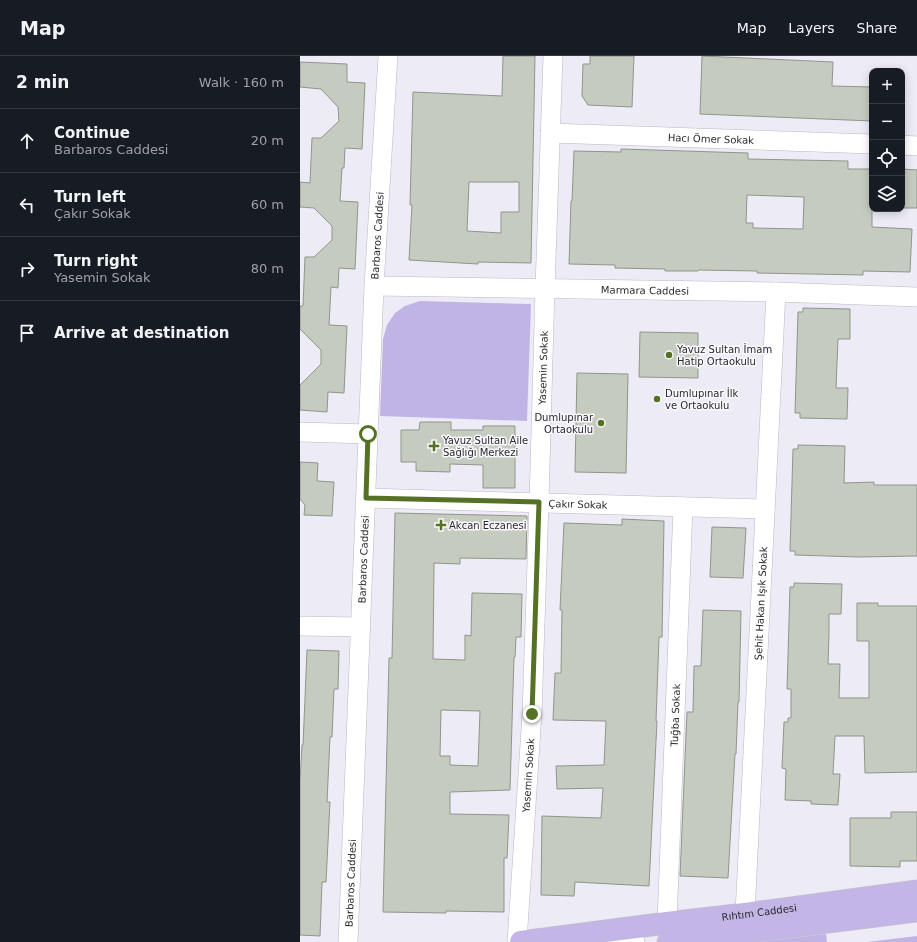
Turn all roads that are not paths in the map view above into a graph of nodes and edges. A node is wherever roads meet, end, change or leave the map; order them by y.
1 (388, 56) edge
2 (553, 56) edge
3 (550, 132) junction
4 (869, 144) edge
5 (905, 145) edge
6 (917, 146) edge
7 (374, 286) junction
8 (545, 288) junction
9 (776, 292) junction
10 (917, 297) edge
11 (300, 432) edge
12 (368, 434) junction
13 (366, 498) junction
14 (539, 502) junction
15 (683, 507) junction
16 (765, 509) junction
17 (300, 626) edge
18 (361, 627) junction
19 (917, 891) edge
20 (917, 911) edge
21 (745, 914) junction
22 (601, 931) junction
23 (668, 932) edge
24 (348, 942) edge
25 (517, 942) edge
26 (521, 942) edge
27 (635, 942) edge

1 - 7 street, Barbaros Caddesi
2 - 3 street, Yasemin Sokak
3 - 4 street, Hacı Ömer Sokak
3 - 8 street, Yasemin Sokak
5 - 6 street
7 - 8 street, Marmara Caddesi
7 - 12 street, Barbaros Caddesi
8 - 9 street, Marmara Caddesi
8 - 14 street, Yasemin Sokak
9 - 10 street, Marmara Caddesi
9 - 16 street, Şehit Hakan Işık Sokak
11 - 12 street
12 - 13 street, Barbaros Caddesi
13 - 14 street, Çakır Sokak
13 - 18 street, Barbaros Caddesi
14 - 15 street, Çakır Sokak
14 - 25 street, Yasemin Sokak
15 - 16 street, Çakır Sokak
15 - 23 street, Tuğba Sokak
16 - 21 street, Şehit Hakan Işık Sokak
17 - 18 street
18 - 24 street, Barbaros Caddesi
19 - 21 main road, Rıhtım Caddesi
20 - 23 main road, Rıhtım Caddesi
21 - 23 main road, Rıhtım Caddesi
22 - 23 main road, Rıhtım Caddesi
22 - 26 main road, Rıhtım Caddesi
22 - 27 street, Rıhtım Caddesi

